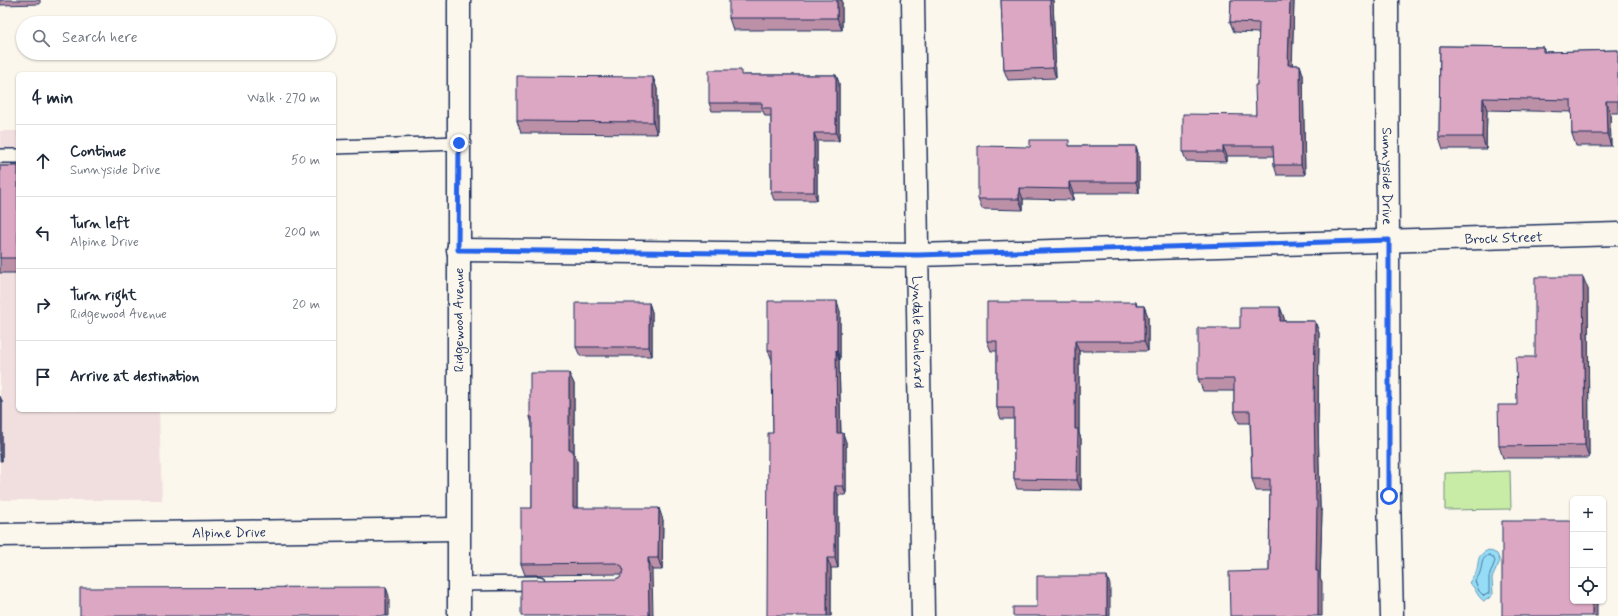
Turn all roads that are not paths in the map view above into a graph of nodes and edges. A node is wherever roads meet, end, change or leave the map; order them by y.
1 (459, 0) edge
2 (913, 0) edge
3 (1387, 0) edge
4 (459, 143) junction
5 (336, 147) edge
6 (0, 156) edge
7 (16, 156) edge
8 (1618, 234) edge
9 (1389, 240) junction
10 (458, 250) junction
11 (918, 255) junction
12 (458, 528) junction
13 (0, 535) edge
14 (550, 583) edge
15 (458, 584) junction
16 (459, 616) edge
17 (923, 616) edge
18 (1392, 616) edge

1 - 4 street, Ridgewood Avenue
2 - 11 street, Lyndale Boulevard
3 - 9 street, Sunnyside Drive
4 - 5 lane
4 - 10 street, Ridgewood Avenue
6 - 7 lane
8 - 9 street, Brock Street
9 - 11 street
9 - 18 street, Sunnyside Drive
10 - 11 street
10 - 12 street, Ridgewood Avenue
11 - 17 street, Lyndale Boulevard
12 - 13 street, Alpine Drive
12 - 15 street, Ridgewood Avenue
14 - 15 lane
15 - 16 street, Ridgewood Avenue

